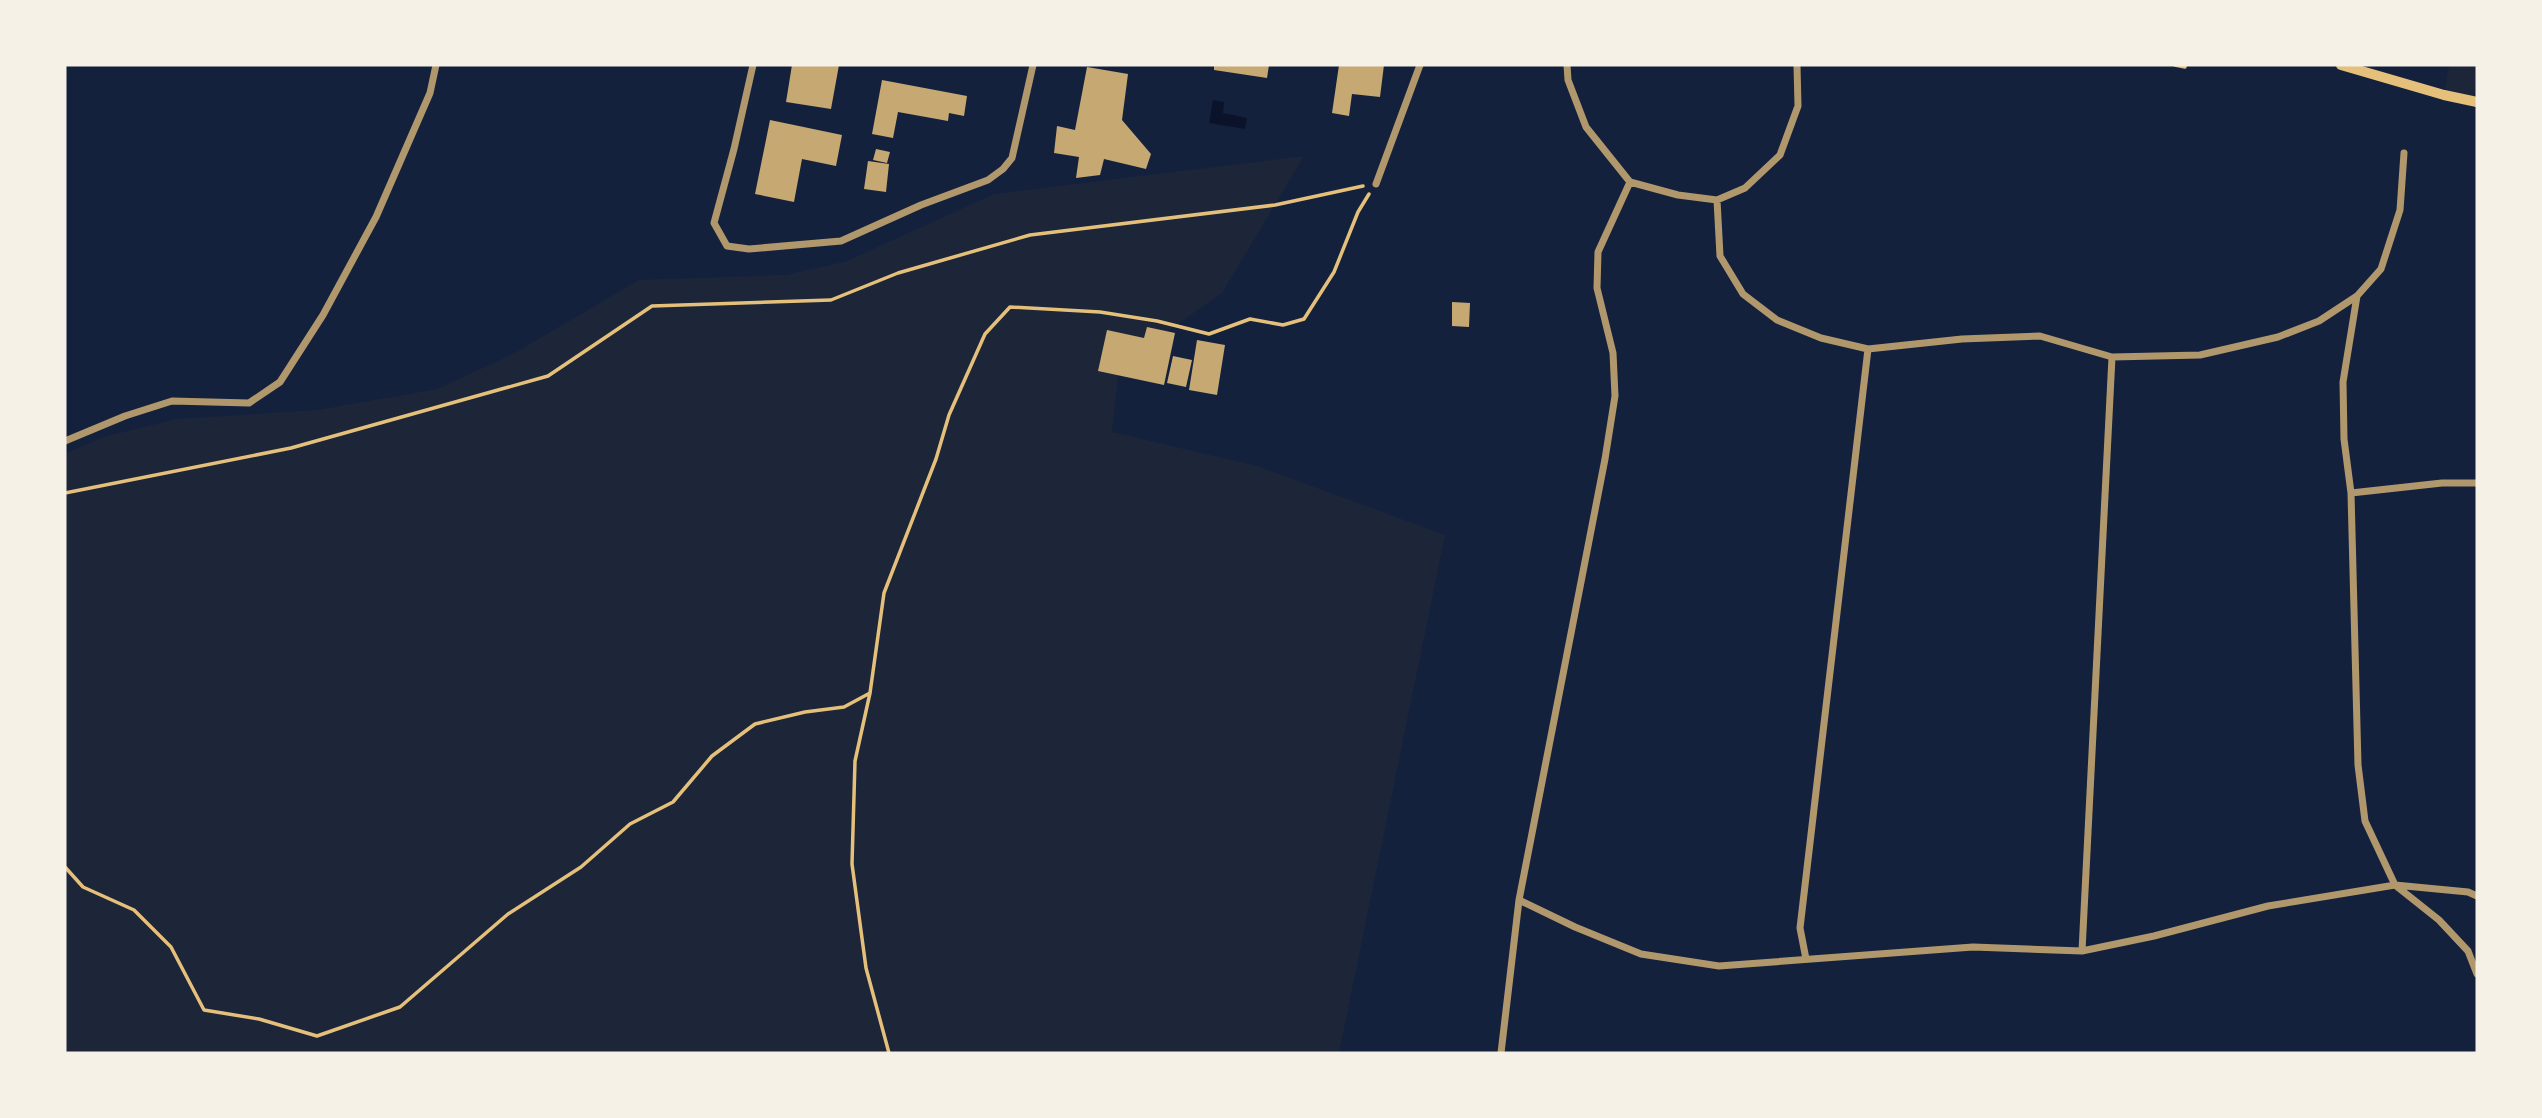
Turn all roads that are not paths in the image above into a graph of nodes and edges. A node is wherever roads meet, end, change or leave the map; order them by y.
1 (436, 65) edge
2 (753, 65) edge
3 (1033, 65) edge
4 (1420, 65) edge
5 (1567, 65) edge
6 (1797, 65) edge
7 (2342, 65) edge
8 (2477, 102) edge
9 (2404, 153) dead end
10 (1630, 182) junction
11 (1376, 184) road end
12 (1717, 200) junction
13 (2357, 296) junction
14 (1868, 349) junction
15 (2112, 357) junction
16 (65, 441) edge
17 (2477, 483) edge
18 (2351, 493) junction
19 (2395, 885) junction
20 (2477, 896) edge
21 (1519, 900) junction
22 (2082, 951) junction
23 (1805, 959) junction
24 (2477, 974) edge
25 (1501, 1053) edge

1 - 16 street
2 - 3 street
4 - 11 street
5 - 10 street
6 - 12 street
7 - 8 main road
9 - 13 street
10 - 12 street
10 - 21 street
12 - 14 street
13 - 15 street
13 - 18 street
14 - 15 street
14 - 23 street
15 - 22 street
17 - 18 street
18 - 19 street
19 - 20 street
19 - 22 street
19 - 24 street
21 - 23 street
21 - 25 street
22 - 23 street

